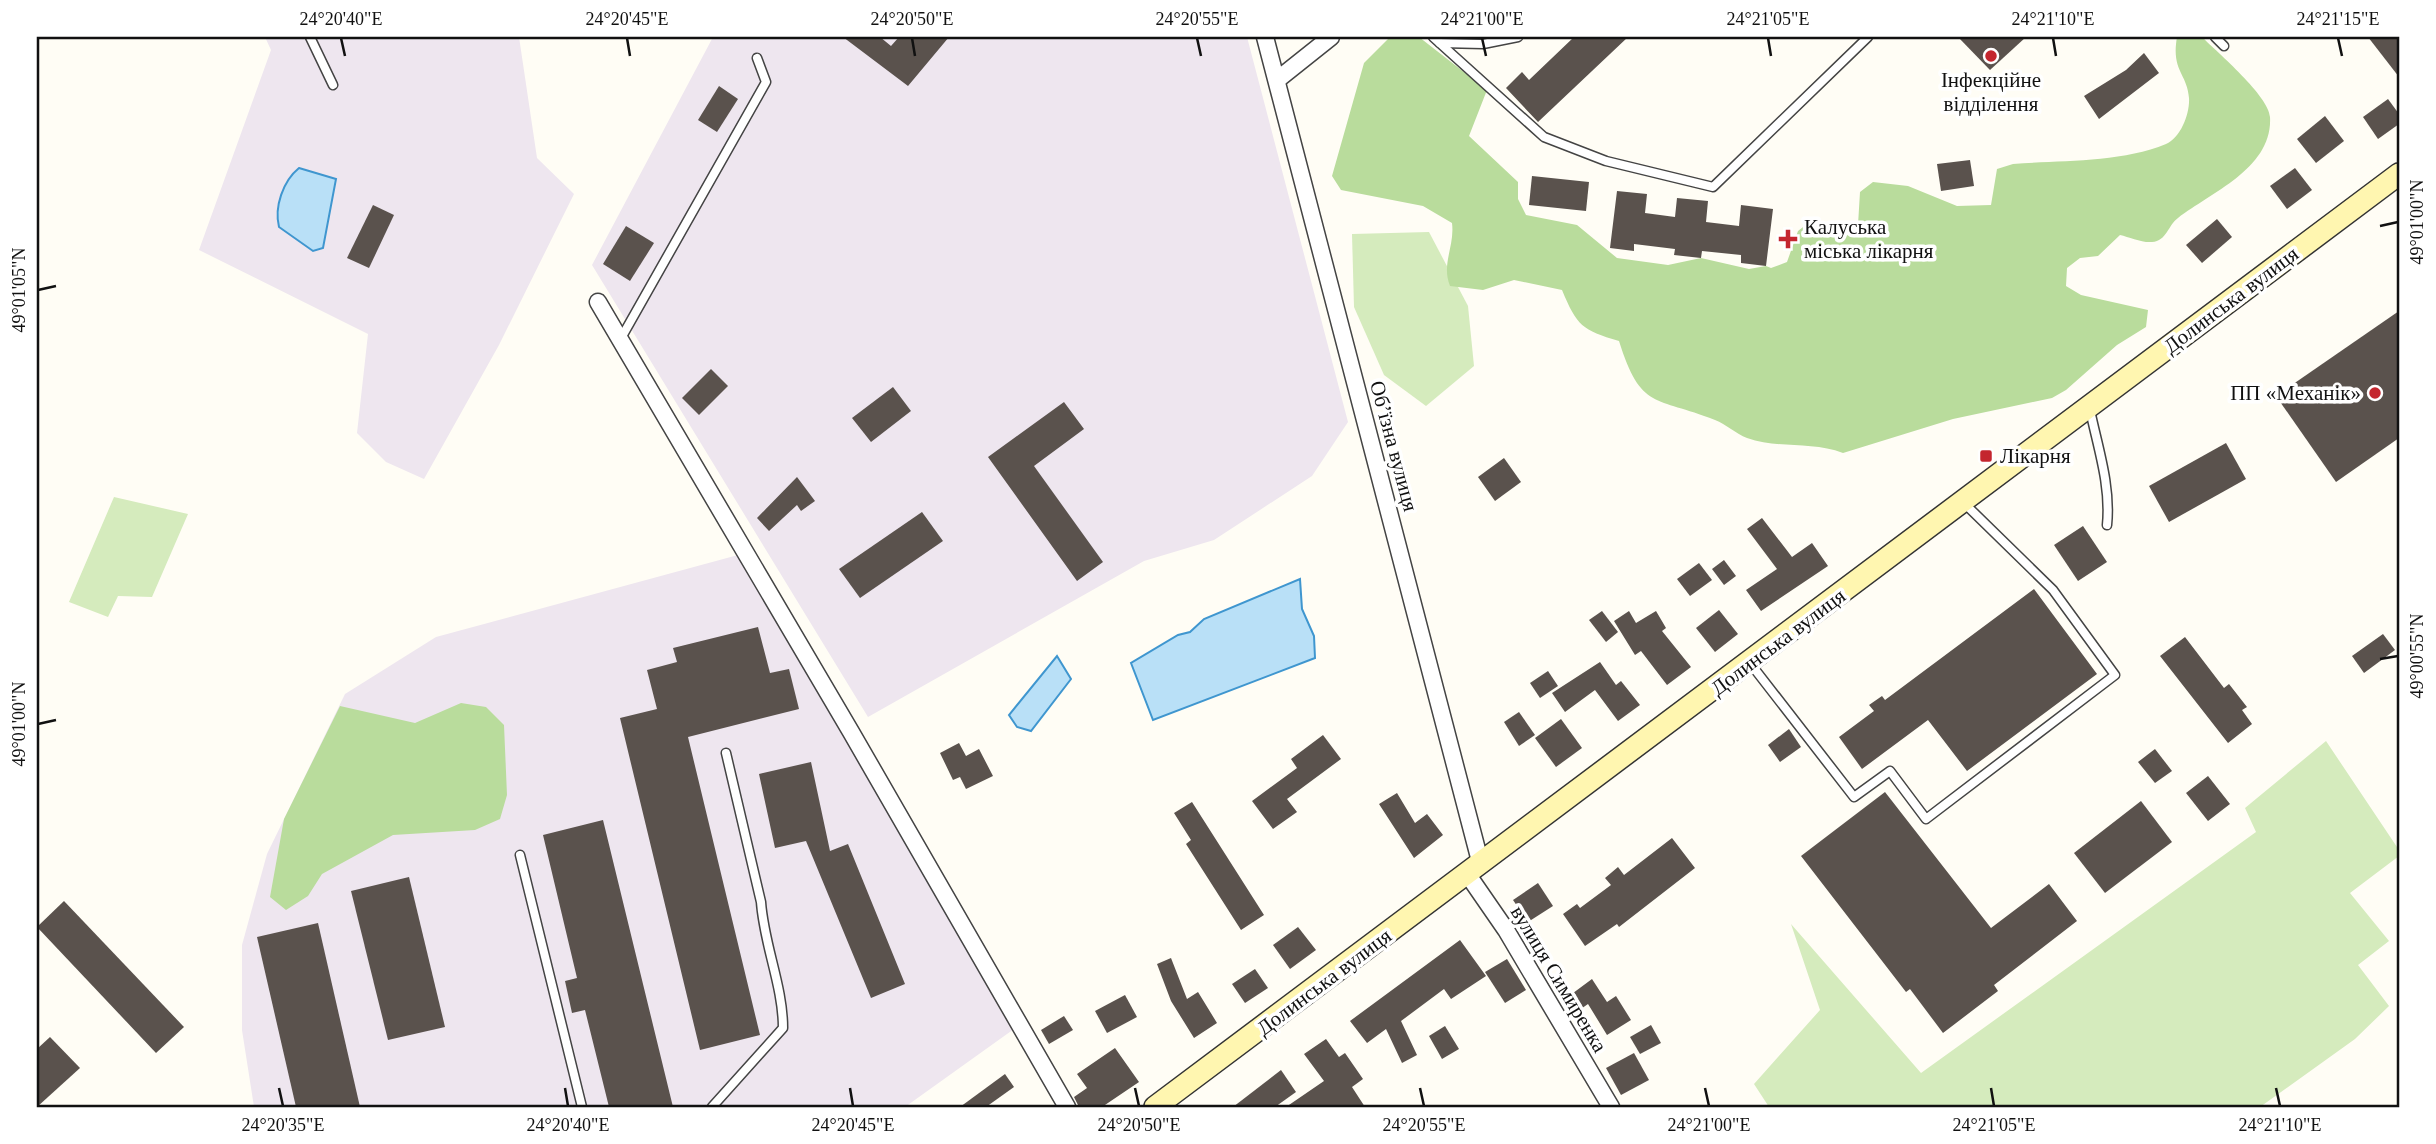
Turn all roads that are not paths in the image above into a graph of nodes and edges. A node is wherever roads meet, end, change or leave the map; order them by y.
1 (310, 37) edge
2 (1265, 37) edge
3 (1331, 37) edge
4 (1518, 37) edge
5 (1868, 37) edge
6 (2216, 37) edge
7 (1436, 40) edge
8 (2224, 46) dead end
9 (757, 58) dead end
10 (1277, 80) junction
11 (333, 85) dead end
12 (2399, 174) edge
13 (598, 302) dead end
14 (620, 340) junction
15 (2089, 407) junction
16 (1964, 502) junction
17 (2107, 525) dead end
18 (1750, 663) junction
19 (726, 753) dead end
20 (520, 855) dead end
21 (1474, 870) junction
22 (582, 1107) edge
23 (712, 1107) edge
24 (1067, 1107) edge
25 (1155, 1107) edge
26 (1611, 1107) edge

1 - 11 lane
2 - 10 street, Обʼїзна вулиця
3 - 10 street
4 - 7 lane
5 - 7 lane
6 - 8 lane
9 - 14 lane
10 - 21 street, Обʼїзна вулиця
12 - 15 main road, Долинська вулиця
13 - 14 street
14 - 24 street
15 - 16 main road, Долинська вулиця
15 - 17 lane
16 - 18 main road, Долинська вулиця
16 - 18 lane
18 - 21 main road, Долинська вулиця
19 - 23 lane
20 - 22 lane
21 - 25 main road, Долинська вулиця
21 - 26 street, вулиця Симиренка

